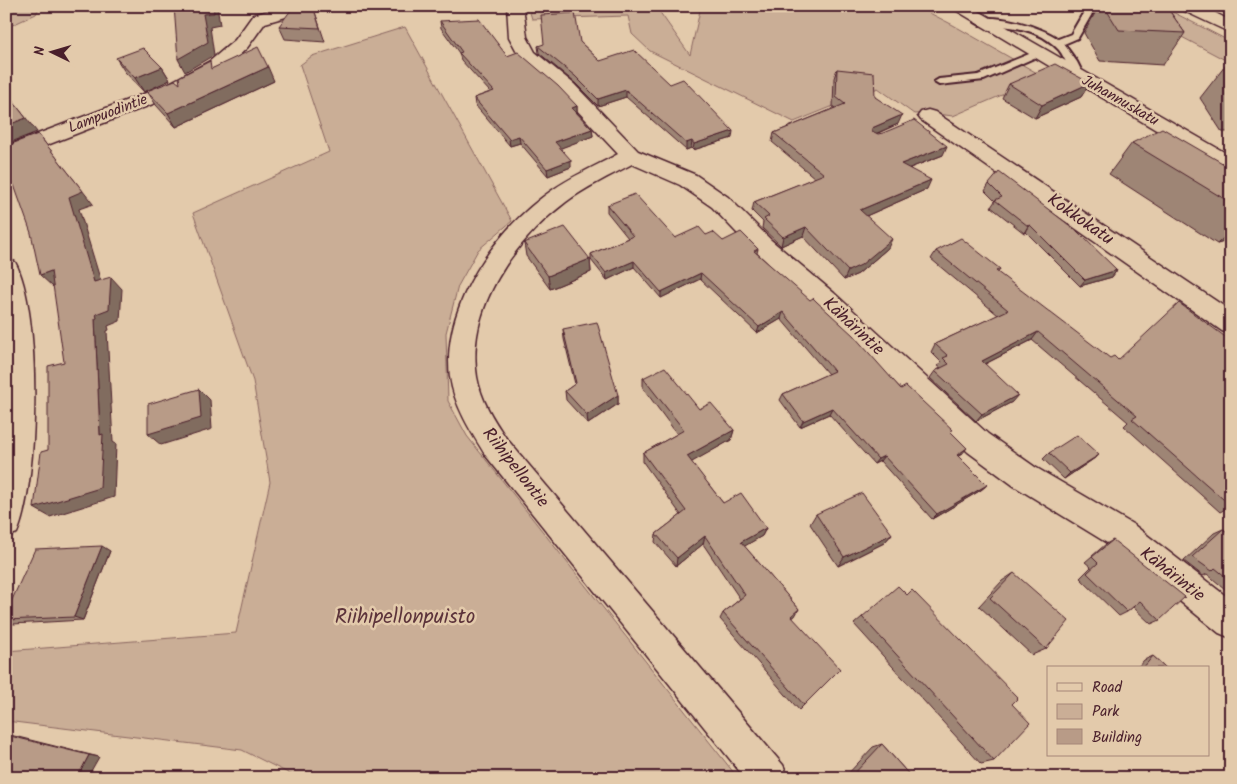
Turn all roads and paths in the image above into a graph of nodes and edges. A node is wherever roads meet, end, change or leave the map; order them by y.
1 (304, 6) edge
2 (515, 6) edge
3 (957, 6) edge
4 (1188, 6) edge
5 (256, 12) edge
6 (1088, 12) dead end
7 (980, 22) junction
8 (1231, 28) edge
9 (1058, 43) junction
10 (1038, 54) junction
11 (1080, 78) junction
12 (939, 82) dead end
13 (924, 118) dead end
14 (6, 154) edge
15 (631, 156) junction
16 (1231, 165) edge
17 (6, 268) edge
18 (1231, 324) edge
19 (6, 523) edge
20 (1231, 622) edge
21 (770, 778) edge

1 - 5 street, Lampuodintie
2 - 15 street, Kähärintie
3 - 7 street, Juhannuskatu
4 - 8 street
5 - 14 street, Lampuodintie
6 - 9 lane
7 - 9 lane
7 - 10 street, Juhannuskatu
9 - 11 lane
10 - 11 street, Juhannuskatu
10 - 12 lane
11 - 16 street, Juhannuskatu
13 - 18 street, Kokkokatu
15 - 20 street, Kähärintie
15 - 21 street, Riihipellontie
17 - 19 street

